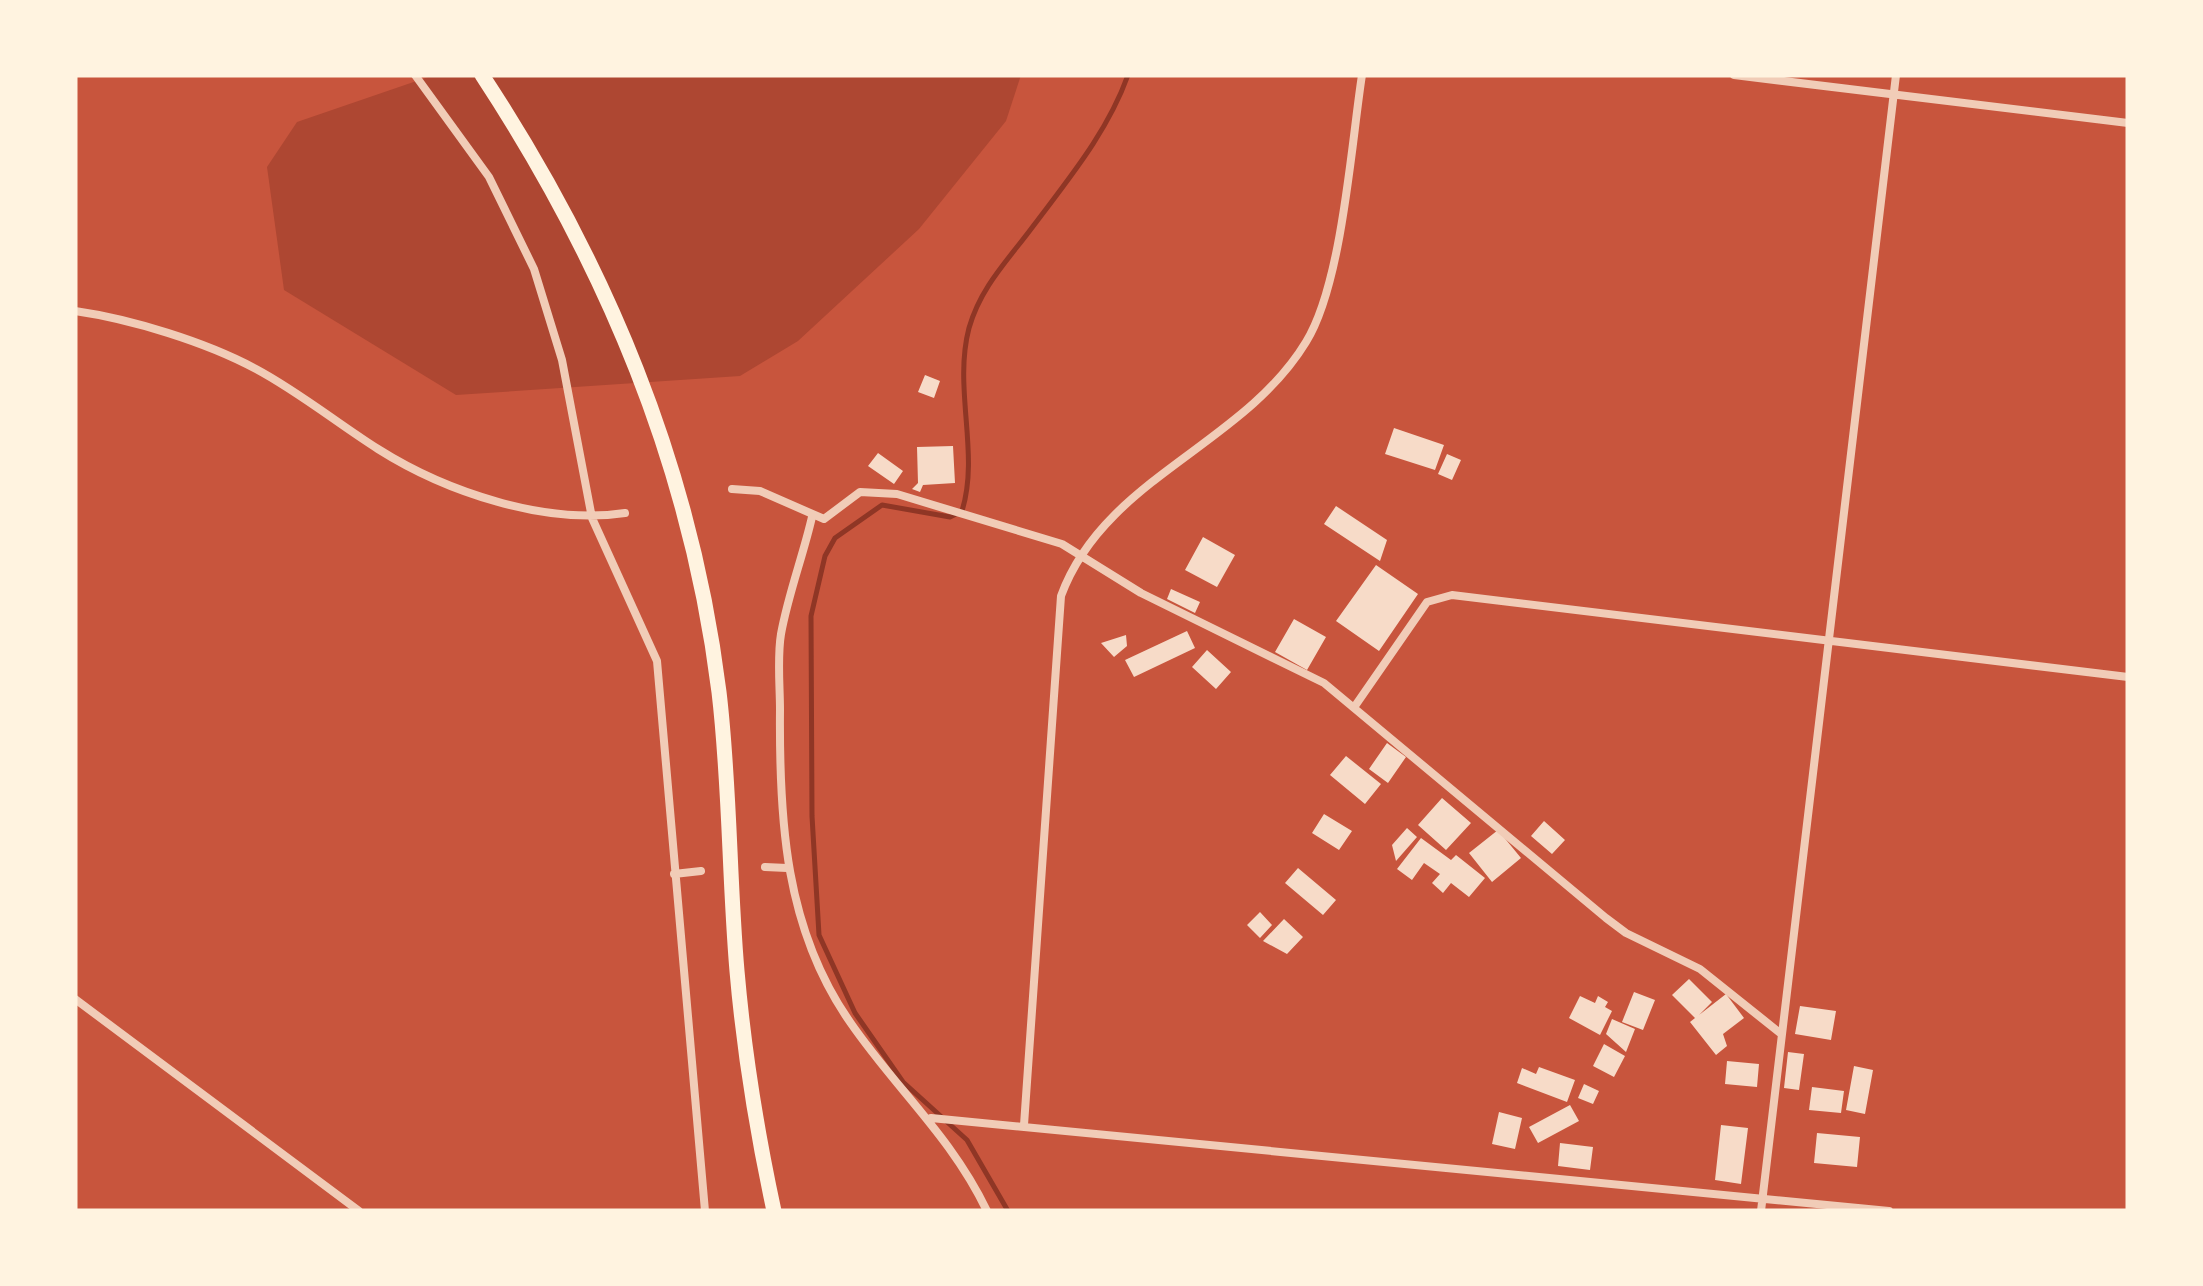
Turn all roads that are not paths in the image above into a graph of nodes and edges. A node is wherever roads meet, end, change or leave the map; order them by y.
1 (415, 75) edge
2 (482, 75) edge
3 (1362, 75) edge
4 (1734, 75) edge
5 (1896, 75) edge
6 (1893, 94) junction
7 (2128, 123) edge
8 (75, 311) edge
9 (732, 489) dead end
10 (625, 512) dead end
11 (812, 517) junction
12 (592, 518) junction
13 (1082, 553) junction
14 (1825, 642) junction
15 (2128, 677) edge
16 (1355, 706) junction
17 (765, 867) dead end
18 (787, 868) junction
19 (701, 871) dead end
20 (674, 874) junction
21 (75, 999) edge
22 (1780, 1034) junction
23 (930, 1118) junction
24 (1024, 1125) junction
25 (1762, 1197) junction
26 (359, 1211) edge
27 (705, 1211) edge
28 (774, 1211) edge
29 (988, 1211) edge
30 (1761, 1211) edge
31 (1889, 1211) edge

1 - 12 street
2 - 28 highway
3 - 13 street
4 - 6 street
5 - 6 street
6 - 7 street
6 - 14 street
8 - 12 street
9 - 11 street
10 - 12 street
11 - 13 street
11 - 18 street
12 - 20 street
13 - 16 street
13 - 24 street
14 - 15 street
14 - 16 street
14 - 22 street
16 - 22 street
17 - 18 street
18 - 23 street
19 - 20 street
20 - 27 street
21 - 26 street
22 - 25 street
23 - 24 street
23 - 29 street
24 - 25 street
25 - 30 street
25 - 31 street

